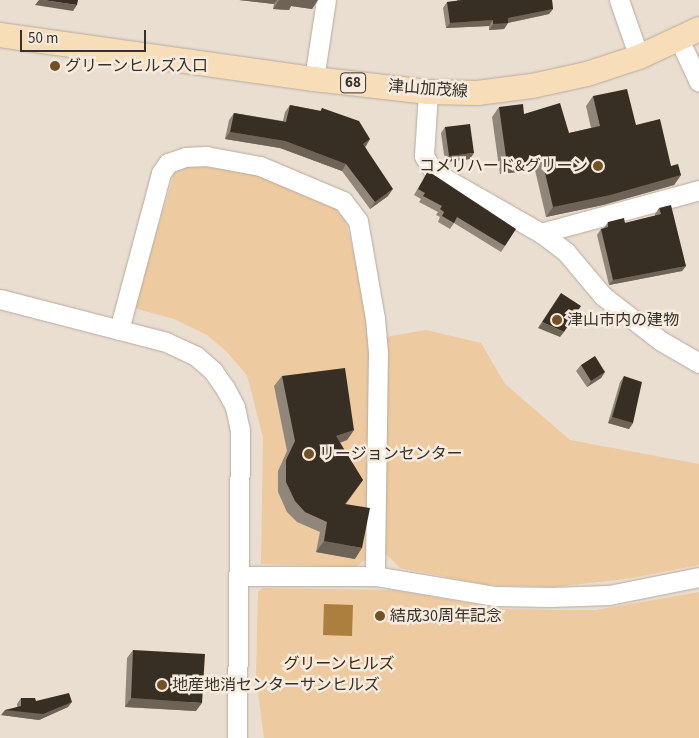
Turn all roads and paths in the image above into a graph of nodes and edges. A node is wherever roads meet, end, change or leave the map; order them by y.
1 (326, 0) edge
2 (619, 0) edge
3 (689, 34) edge
4 (0, 35) edge
5 (639, 57) junction
6 (314, 79) junction
7 (699, 82) edge
8 (428, 92) junction
9 (699, 190) edge
10 (541, 233) junction
11 (0, 299) edge
12 (119, 330) junction
13 (699, 364) edge
14 (239, 576) junction
15 (374, 576) junction
16 (699, 577) edge
17 (237, 738) edge

1 - 6 street
2 - 5 street
3 - 5 main road, 津山加茂線 / 68
3 - 7 street
4 - 6 main road, 津山加茂線 / 68
5 - 8 main road, 津山加茂線 / 68
6 - 8 main road, 津山加茂線 / 68
8 - 10 street
9 - 10 street
10 - 13 street
11 - 12 street
12 - 14 street
12 - 15 street
14 - 15 street
14 - 17 street
15 - 16 street

